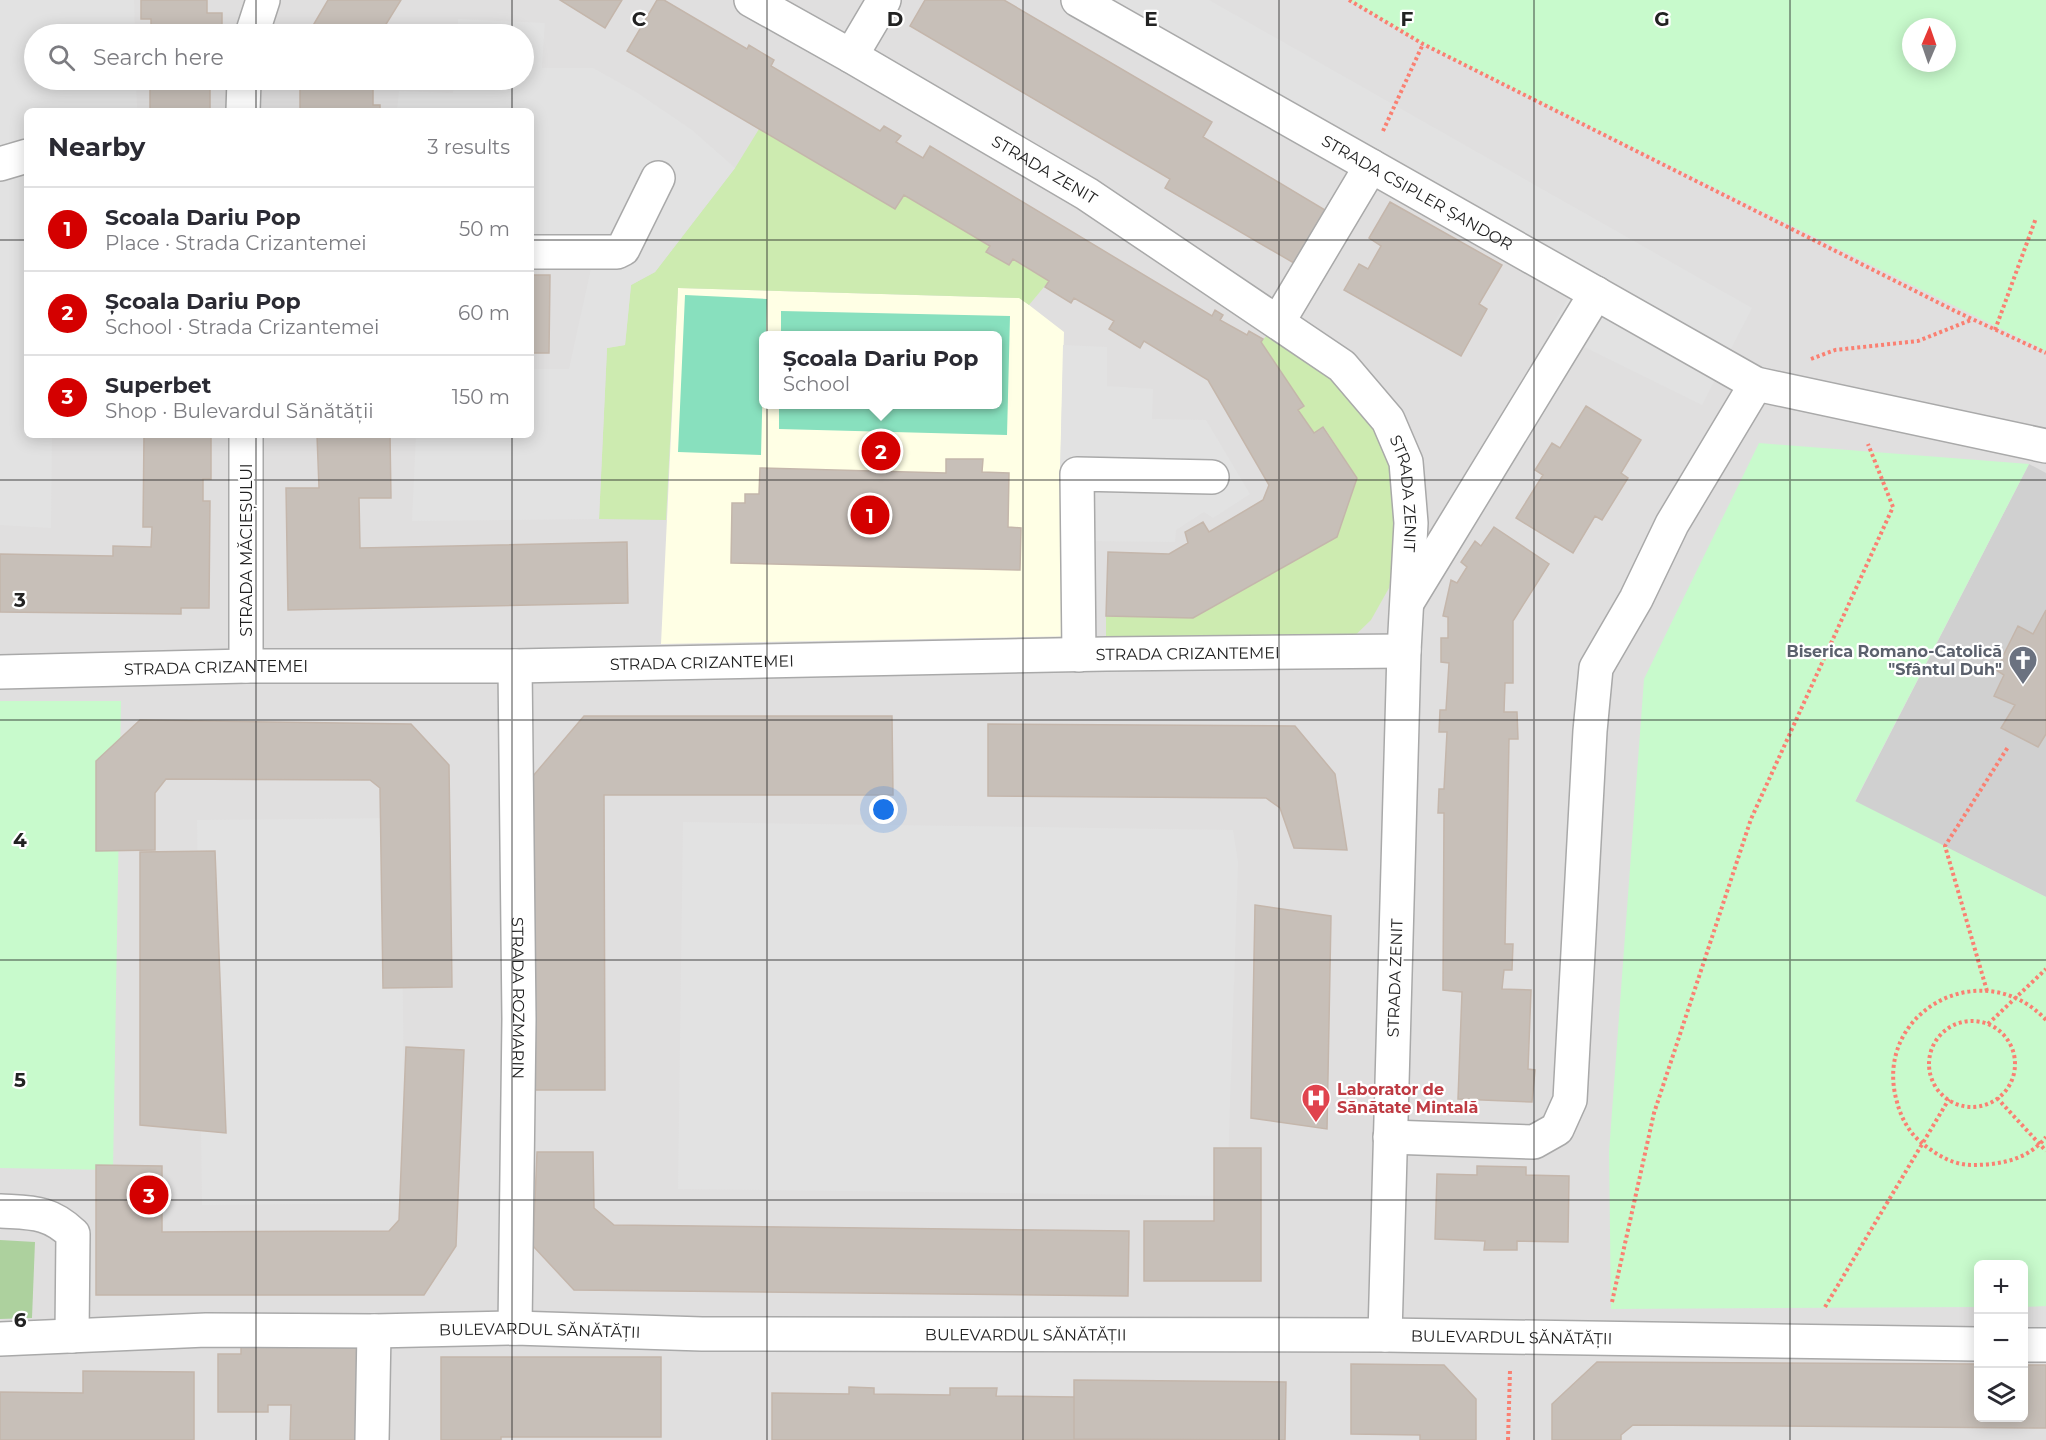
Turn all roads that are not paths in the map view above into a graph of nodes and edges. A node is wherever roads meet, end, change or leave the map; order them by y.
1 (263, 0) edge
2 (751, 0) edge
3 (884, 0) edge
4 (1078, 0) edge
5 (255, 24) edge
6 (851, 56) junction
7 (244, 90) edge
8 (243, 108) edge
9 (24, 157) edge
10 (0, 164) edge
11 (1369, 165) junction
12 (658, 178) dead end
13 (534, 252) edge
14 (1596, 293) junction
15 (1278, 322) junction
16 (1756, 384) junction
17 (246, 438) edge
18 (2046, 446) edge
19 (1212, 477) dead end
20 (1406, 604) junction
21 (1404, 651) junction
22 (1079, 655) junction
23 (246, 666) junction
24 (515, 666) junction
25 (0, 672) edge
26 (1390, 1137) junction
27 (0, 1211) edge
28 (515, 1328) junction
29 (374, 1331) junction
30 (1385, 1335) junction
31 (72, 1336) junction
32 (0, 1339) edge
33 (1974, 1344) edge
34 (2028, 1345) edge
35 (2046, 1345) edge
36 (372, 1440) edge

1 - 5 street
2 - 6 street, STRADA ZENIT
3 - 6 street
4 - 11 street, STRADA CSIPLER ȘANDOR
6 - 15 street, STRADA ZENIT
7 - 8 street
9 - 10 street
11 - 14 street, STRADA CSIPLER ȘANDOR
11 - 15 street
12 - 13 street
14 - 16 street, STRADA CSIPLER ȘANDOR
14 - 20 street
15 - 20 street, STRADA ZENIT
16 - 18 street, STRADA CSIPLER ȘANDOR
16 - 26 street
17 - 23 street, STRADA MĂCIEȘULUI
19 - 22 street
20 - 21 street, STRADA ZENIT
21 - 22 street, STRADA CRIZANTEMEI
21 - 26 street, STRADA ZENIT
22 - 24 street, STRADA CRIZANTEMEI
23 - 24 street, STRADA CRIZANTEMEI
23 - 25 street, STRADA CRIZANTEMEI
24 - 28 street, STRADA ROZMARIN
26 - 30 street, STRADA ZENIT
27 - 31 street
28 - 29 street, BULEVARDUL SĂNĂTĂȚII
28 - 30 street, BULEVARDUL SĂNĂTĂȚII
29 - 31 street, BULEVARDUL SĂNĂTĂȚII
29 - 36 street
30 - 33 street, BULEVARDUL SĂNĂTĂȚII
31 - 32 street, BULEVARDUL SĂNĂTĂȚII
34 - 35 street

